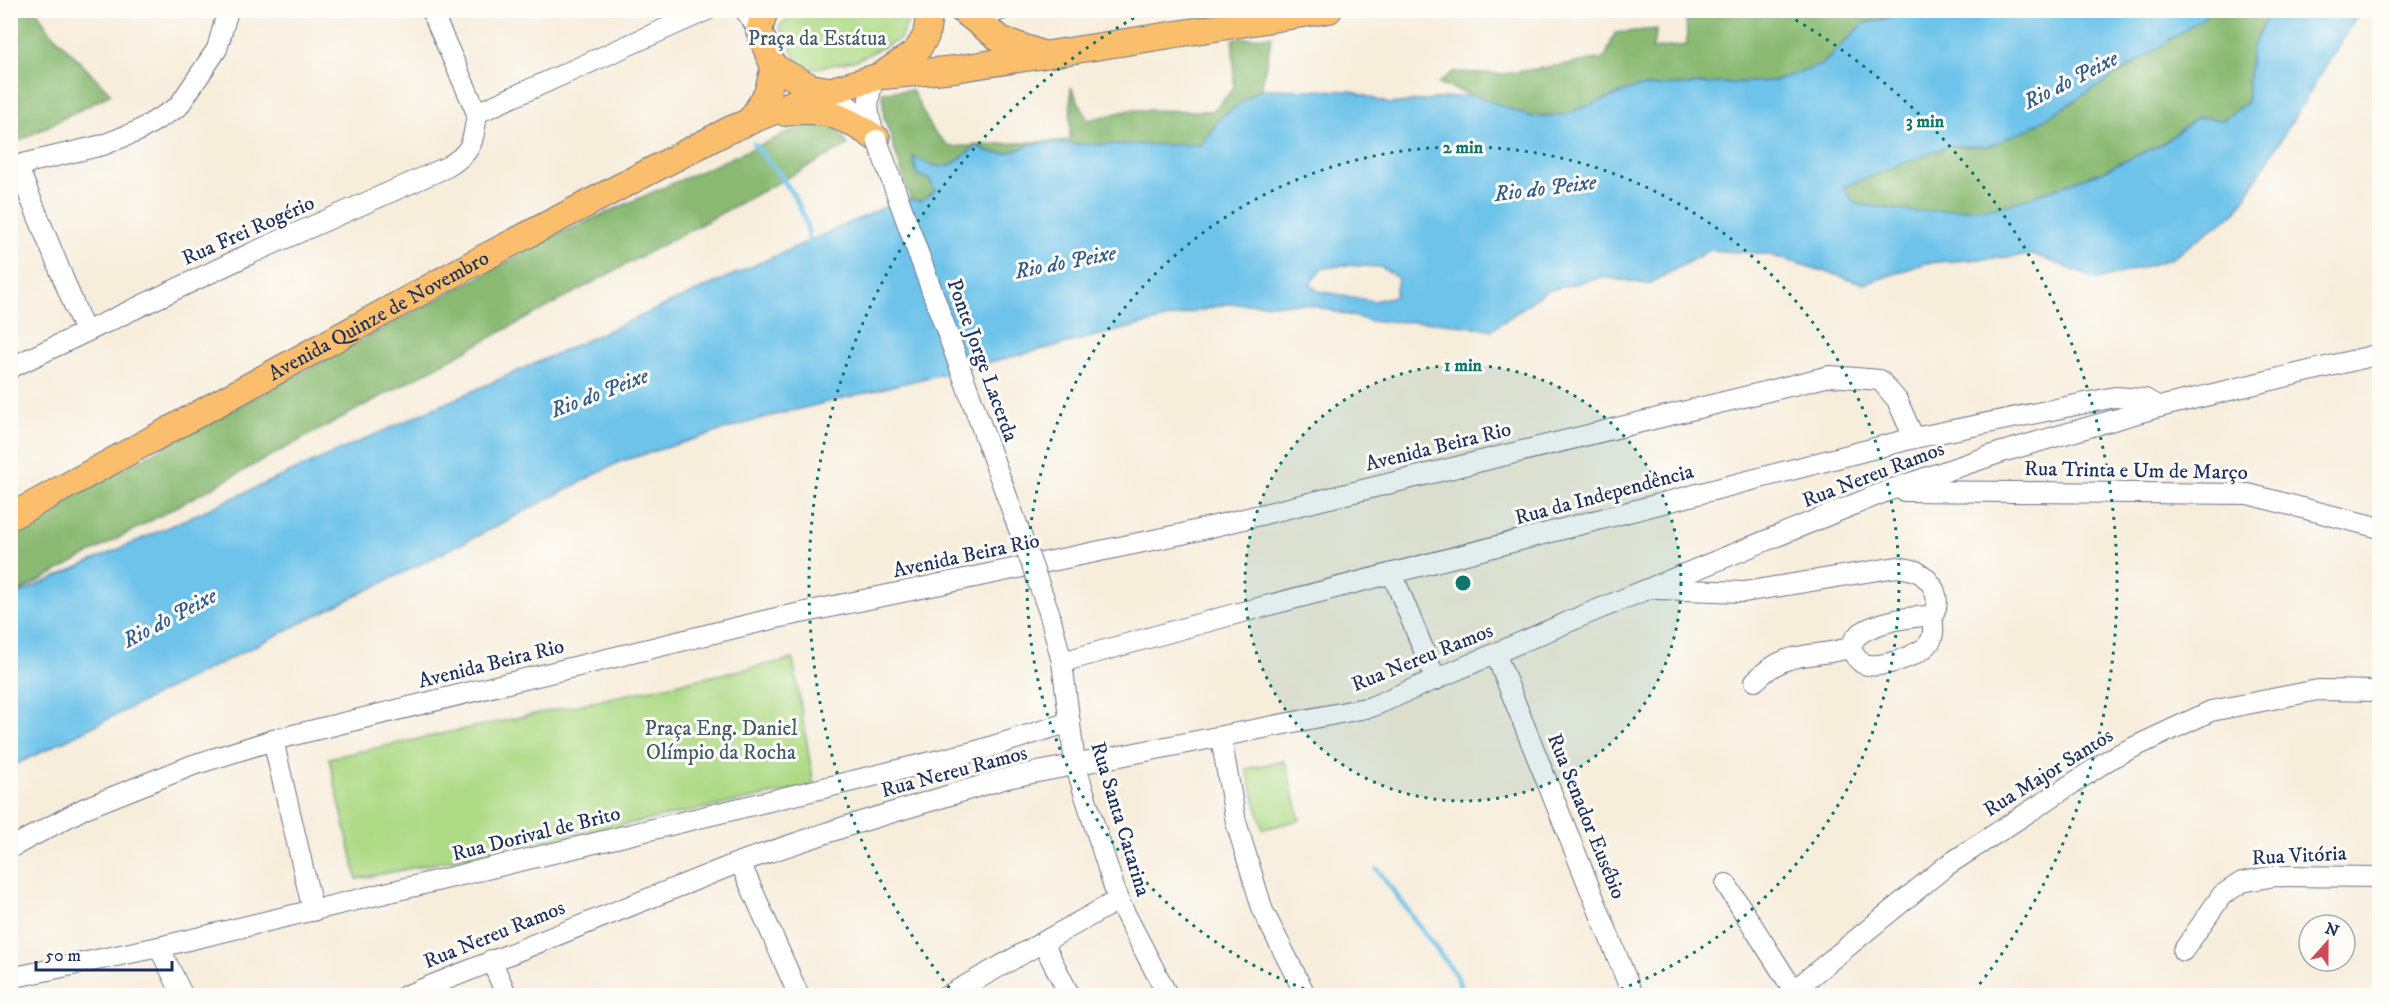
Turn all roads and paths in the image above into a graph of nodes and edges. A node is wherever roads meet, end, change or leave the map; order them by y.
1 (228, 10) edge
2 (431, 10) edge
3 (707, 10) edge
4 (744, 10) edge
5 (930, 10) edge
6 (962, 10) edge
7 (973, 10) edge
8 (1001, 10) edge
9 (1329, 10) edge
10 (762, 21) edge
11 (1045, 55) junction
12 (774, 67) junction
13 (878, 77) junction
14 (830, 90) junction
15 (477, 113) junction
16 (750, 121) junction
17 (875, 134) junction
18 (14, 166) edge
19 (86, 332) junction
20 (2379, 354) edge
21 (10, 368) edge
22 (2159, 407) junction
23 (1914, 438) junction
24 (1887, 491) junction
25 (10, 517) edge
26 (2379, 528) edge
27 (1392, 573) junction
28 (1647, 589) junction
29 (1049, 612) joint
30 (1932, 615) junction
31 (1852, 647) junction
32 (1496, 655) junction
33 (1062, 662) junction
34 (1436, 680) junction
35 (1755, 681) dead end
36 (2379, 690) edge
37 (1070, 722) junction
38 (1221, 738) junction
39 (273, 740) junction
40 (1075, 764) junction
41 (10, 848) edge
42 (740, 862) junction
43 (2379, 877) edge
44 (1726, 884) dead end
45 (1118, 900) junction
46 (313, 911) junction
47 (1043, 942) junction
48 (159, 947) junction
49 (2183, 951) dead end
50 (491, 960) junction
51 (10, 978) edge
52 (1791, 993) edge
53 (183, 996) edge
54 (405, 996) edge
55 (507, 996) edge
56 (799, 996) edge
57 (947, 996) edge
58 (1070, 996) edge
59 (1168, 996) edge
60 (1306, 996) edge
61 (1633, 996) edge

1 - 18 street
2 - 15 street
3 - 15 street
4 - 10 street
5 - 13 main road
6 - 11 main road
7 - 8 street
9 - 11 main road
10 - 12 main road
11 - 13 main road
12 - 14 main road
12 - 16 main road
13 - 14 main road, Avenida Quinze de Novembro
13 - 17 street, Ponte Jorge Lacerda
14 - 16 main road, Avenida Quinze de Novembro
14 - 17 street, Ponte Jorge Lacerda
15 - 19 street, Rua Frei Rogério
16 - 17 main road
16 - 25 main road, Avenida Quinze de Novembro
17 - 29 street, Ponte Jorge Lacerda, bridge
18 - 19 street
19 - 21 street, Rua Frei Rogério
20 - 22 street, Rua Nereu Ramos
22 - 23 street, Rua da Independência
22 - 24 street, Rua Nereu Ramos
23 - 27 street, Rua da Independência
23 - 39 street, Avenida Beira Rio
24 - 26 street, Rua Trinta e Um de Março
24 - 28 street, Rua Nereu Ramos
27 - 33 street, Rua da Independência
27 - 34 street
28 - 30 street
28 - 32 street, Rua Nereu Ramos
29 - 33 street, Rua Santa Catarina
30 - 31 street
30 - 31 street
31 - 35 street
32 - 34 street, Rua Nereu Ramos
32 - 61 street, Rua Senador Eusébio
33 - 37 street, Rua Santa Catarina
34 - 38 street, Rua Nereu Ramos
36 - 52 street, Rua Major Santos
37 - 40 street, Rua Santa Catarina
37 - 46 street, Rua Dorival de Brito
38 - 40 street, Rua Nereu Ramos
38 - 60 street
39 - 41 street, Avenida Beira Rio
39 - 46 street
40 - 42 street, Rua Nereu Ramos
40 - 45 street, Rua Santa Catarina
42 - 50 street, Rua Nereu Ramos
42 - 56 street
43 - 49 street, Rua Vitória
44 - 52 street
45 - 47 street
45 - 59 street, Rua Santa Catarina
46 - 48 street, Rua Dorival de Brito
47 - 57 street
47 - 58 street
48 - 51 street, Rua Dorival de Brito
48 - 53 street
50 - 54 street, Rua Nereu Ramos
50 - 55 street

